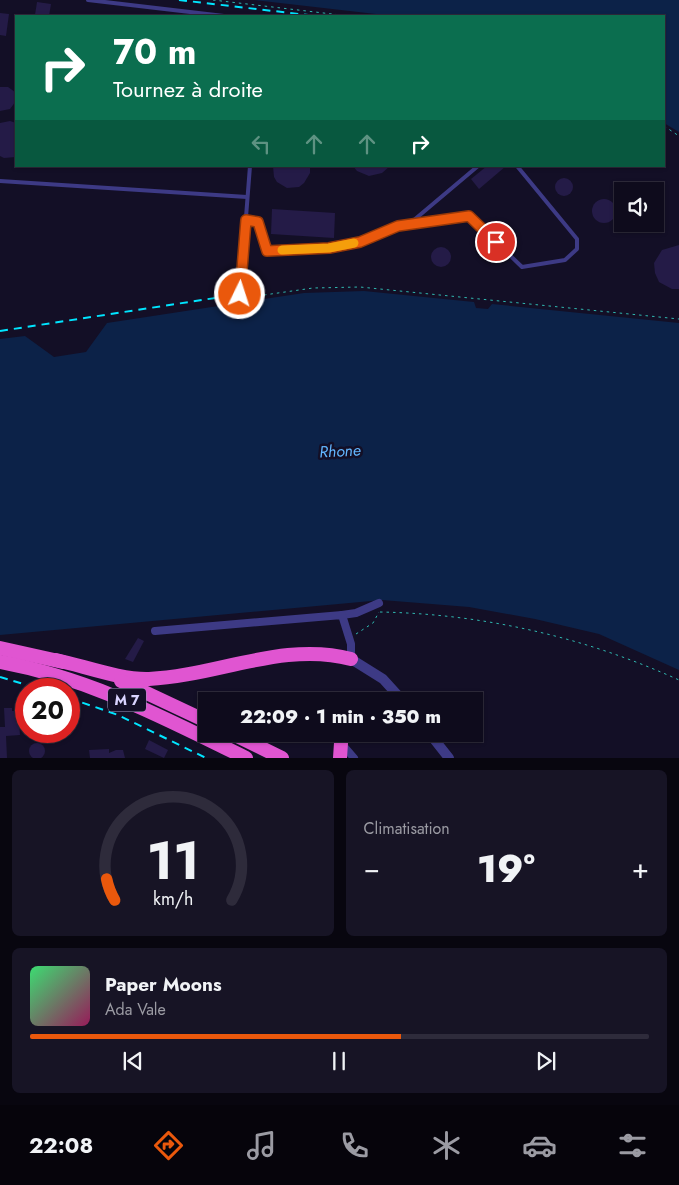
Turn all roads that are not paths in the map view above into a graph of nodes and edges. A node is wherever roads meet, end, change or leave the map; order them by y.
1 (88, 0) edge
2 (216, 15) edge
3 (250, 167) edge
4 (477, 167) edge
5 (518, 167) edge
6 (0, 181) edge
7 (247, 197) junction
8 (246, 220) junction
9 (408, 225) junction
10 (240, 294) road end
11 (379, 603) dead end
12 (342, 615) junction
13 (155, 631) dead end
14 (0, 648) edge
15 (351, 659) junction
16 (56, 660) junction
17 (0, 662) edge
18 (395, 692) edge
19 (198, 717) edge
20 (179, 725) junction
21 (249, 742) edge
22 (342, 742) edge
23 (345, 742) edge
24 (436, 742) edge
25 (229, 758) edge
26 (246, 758) edge
27 (282, 758) edge
28 (340, 758) edge
29 (354, 758) edge
30 (448, 758) edge

1 - 2 lane
3 - 7 lane
4 - 9 lane
5 - 9 lane
6 - 7 lane
7 - 8 lane
8 - 9 lane
8 - 10 lane
11 - 12 street
12 - 13 street
12 - 15 street
14 - 16 highway, M 7
15 - 16 highway
15 - 18 street
16 - 19 highway, M 7
17 - 20 highway, M 7
20 - 25 highway
20 - 26 highway, M 7
21 - 27 highway
22 - 28 highway
23 - 29 street
24 - 30 street

